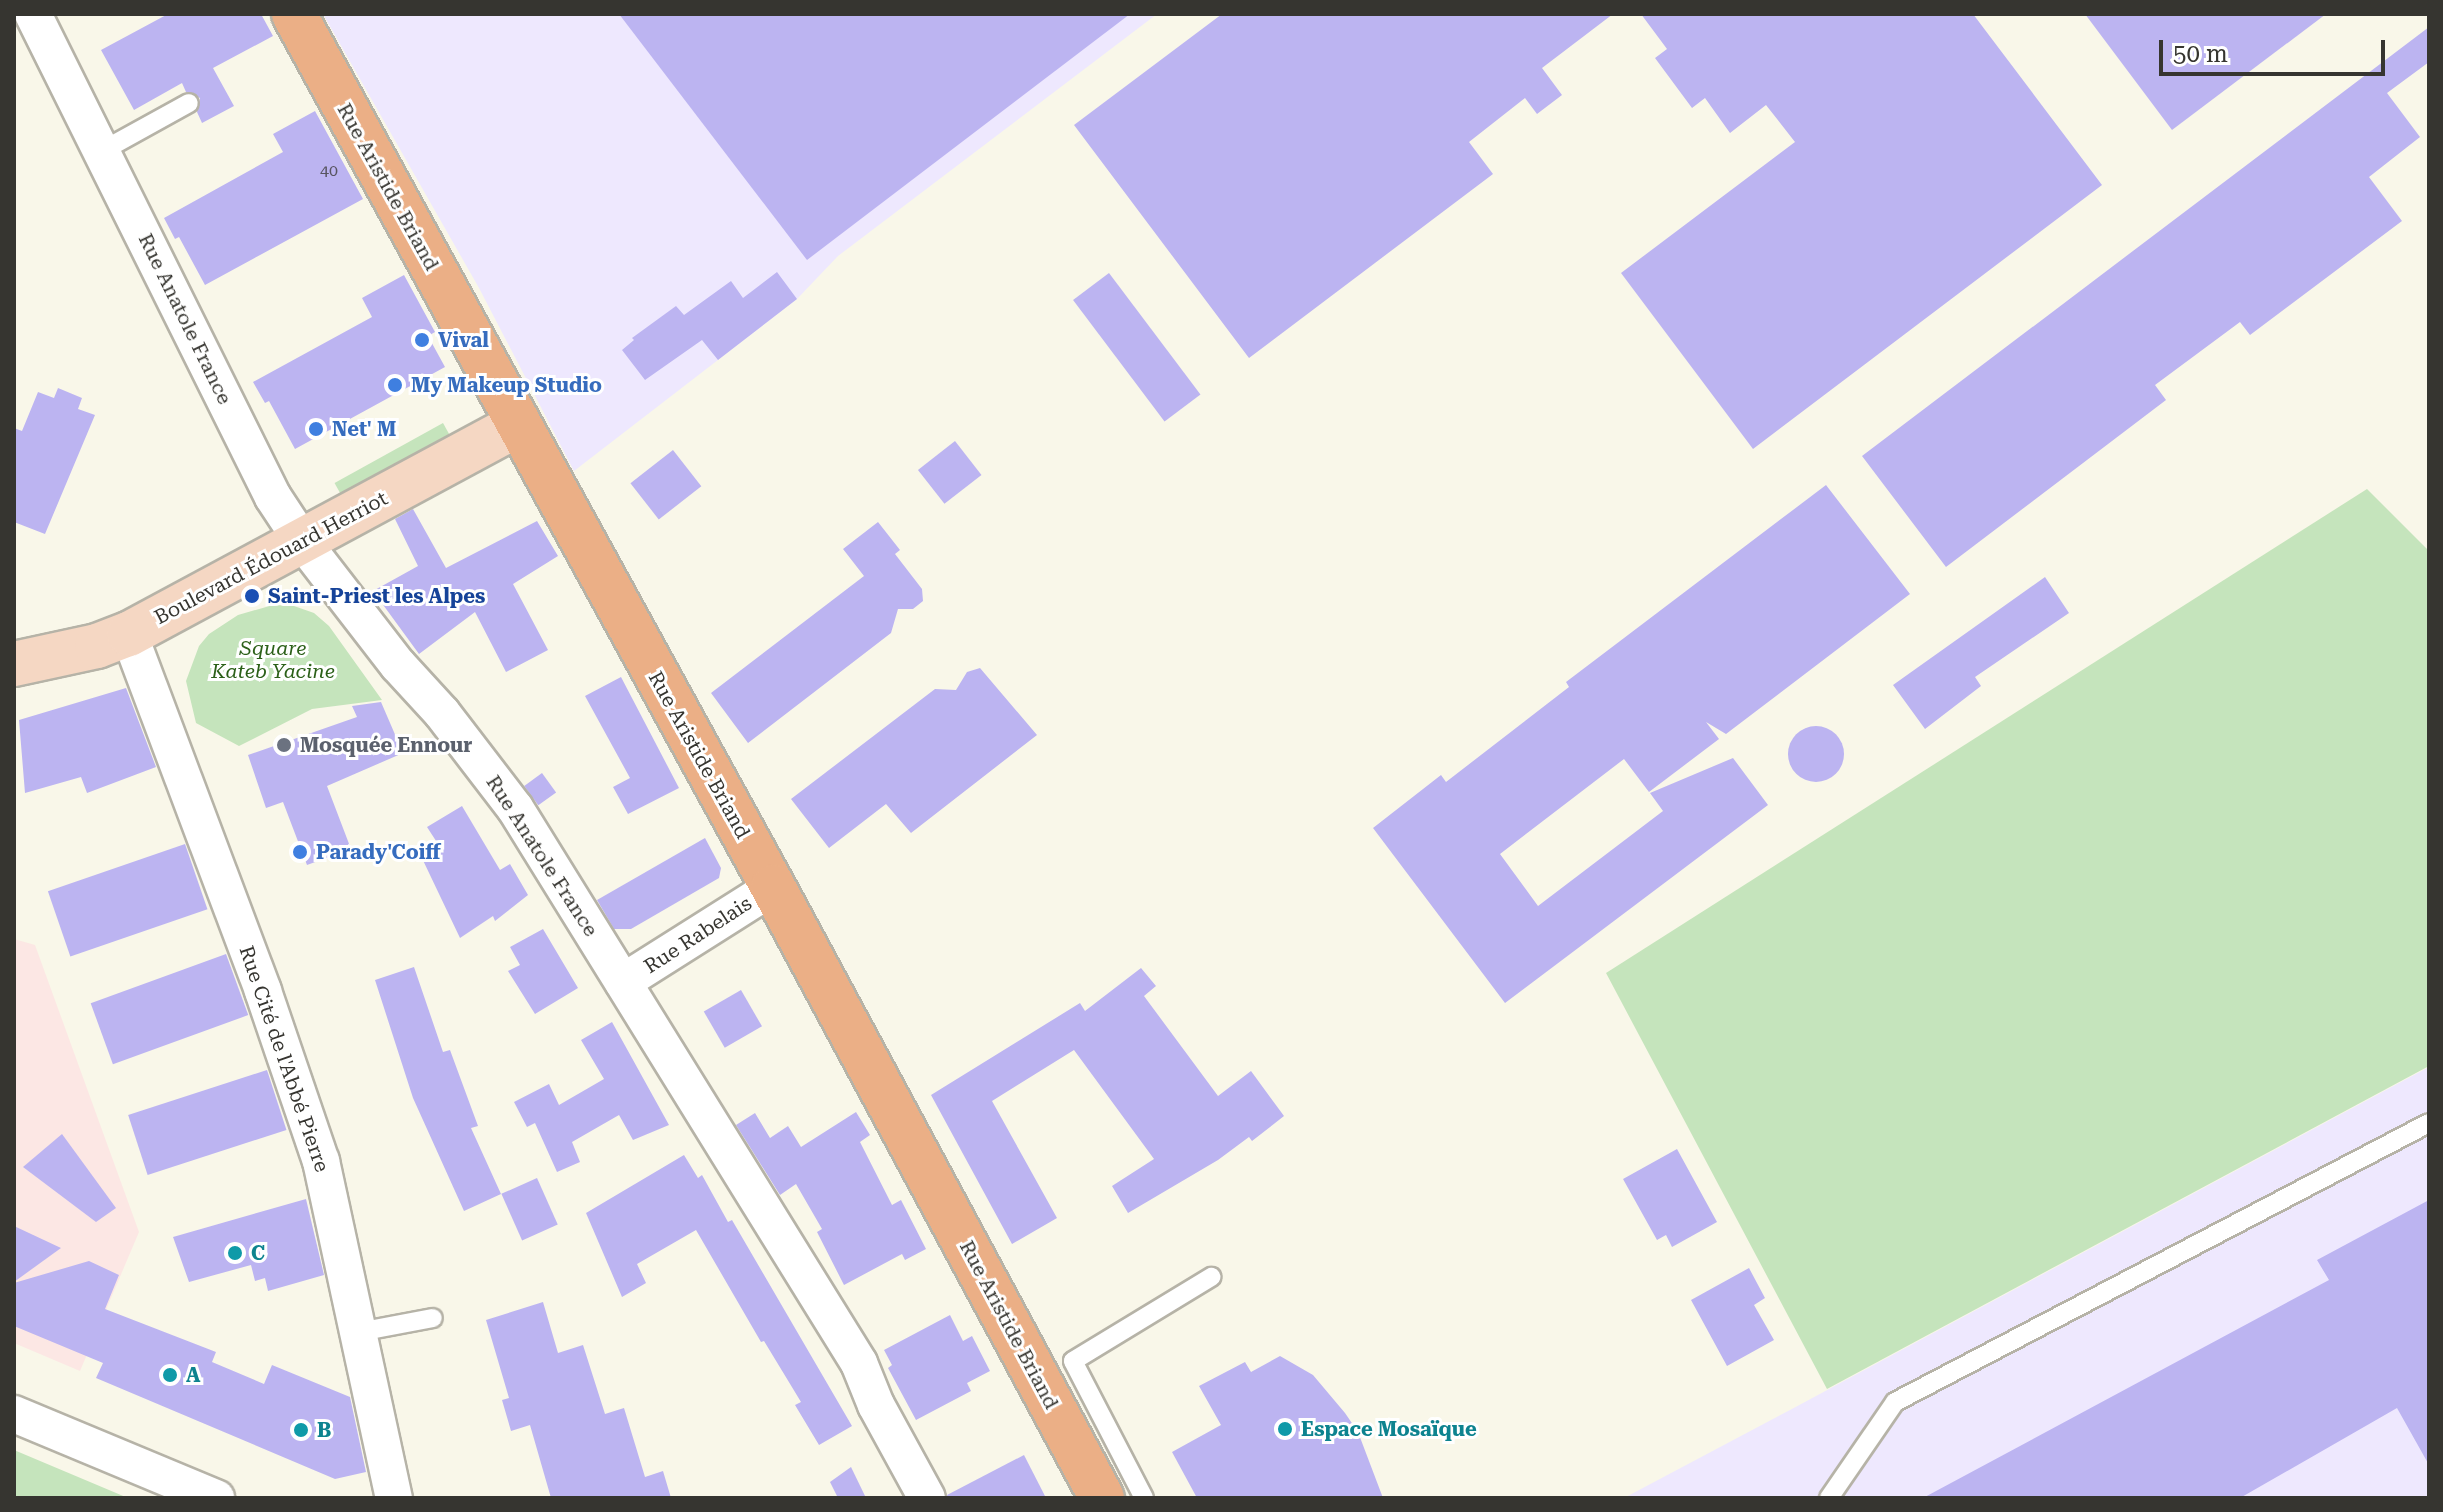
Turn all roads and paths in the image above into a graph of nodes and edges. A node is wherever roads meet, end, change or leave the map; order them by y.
1 (33, 14) edge
2 (294, 14) edge
3 (189, 103) dead end
4 (102, 151) junction
5 (517, 425) junction
6 (302, 541) junction
7 (129, 634) junction
8 (14, 664) edge
9 (773, 887) junction
10 (623, 982) junction
11 (2429, 1123) edge
12 (1211, 1277) dead end
13 (433, 1318) dead end
14 (359, 1332) junction
15 (14, 1414) edge
16 (216, 1498) edge
17 (394, 1498) edge
18 (927, 1498) edge
19 (1102, 1498) edge
20 (1144, 1498) edge
21 (1829, 1498) edge

1 - 4 street, Rue Anatole France
2 - 5 main road, Rue Aristide Briand
3 - 4 lane
4 - 6 street, Rue Anatole France
5 - 6 main road, Boulevard Édouard Herriot
5 - 9 main road, Rue Aristide Briand
6 - 7 main road, Boulevard Édouard Herriot
6 - 10 street, Rue Anatole France
7 - 8 main road, Boulevard Édouard Herriot
7 - 14 street, Rue Cité de l'Abbé Pierre
9 - 10 street, Rue Rabelais
9 - 19 main road, Rue Aristide Briand
10 - 18 street, Rue Anatole France
11 - 21 lane
12 - 20 lane
13 - 14 lane
14 - 17 street, Rue Cité de l'Abbé Pierre
15 - 16 street

